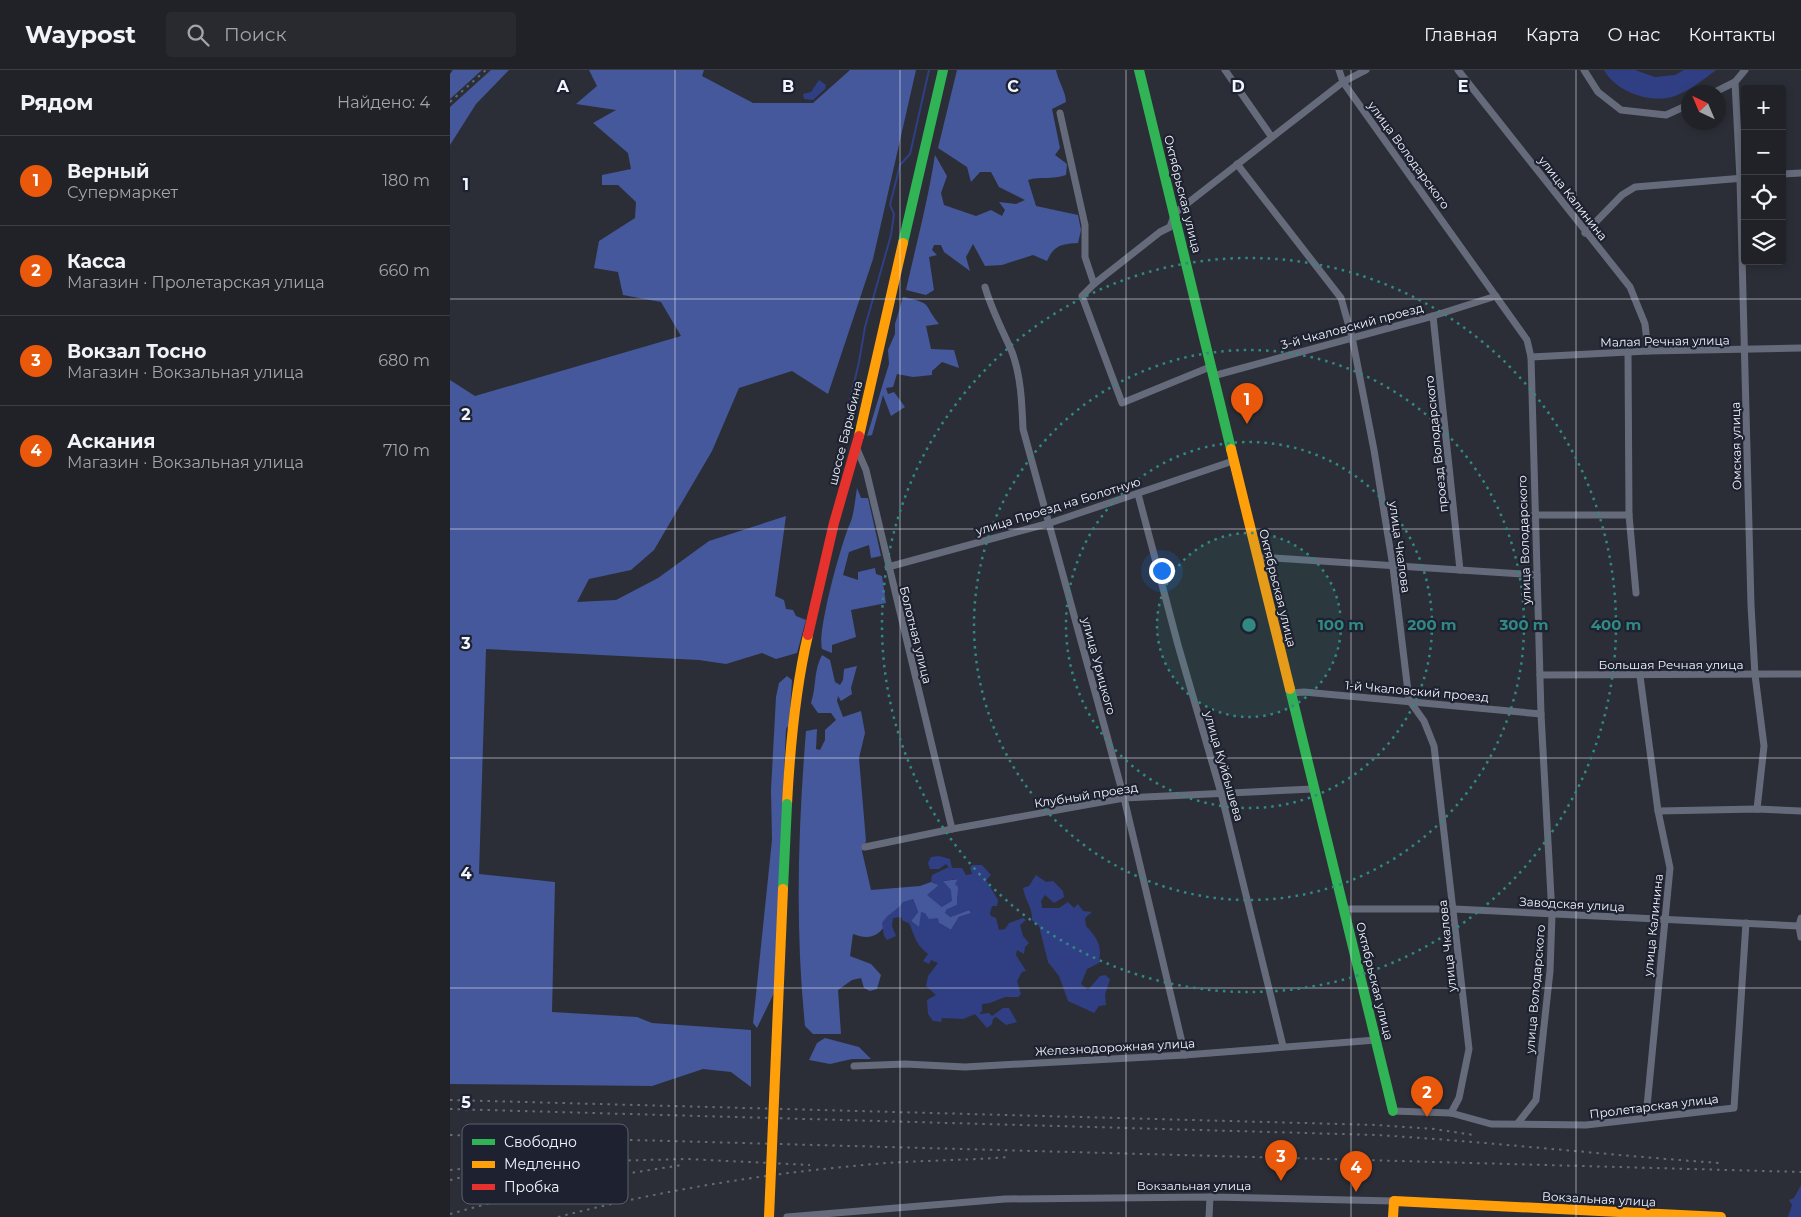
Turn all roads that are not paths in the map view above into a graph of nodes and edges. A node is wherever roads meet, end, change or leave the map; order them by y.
1 (943, 70) edge
2 (1139, 70) edge
3 (1224, 70) edge
4 (1339, 70) edge
5 (1366, 70) edge
6 (1458, 70) edge
7 (1584, 70) edge
8 (1745, 70) edge
9 (1343, 82) junction
10 (1735, 82) junction
11 (1726, 86) edge
12 (1681, 109) edge
13 (1060, 113) dead end
14 (1271, 136) junction
15 (1237, 164) junction
16 (1801, 173) edge
17 (1786, 174) edge
18 (1742, 175) edge
19 (1741, 178) edge
20 (1175, 213) junction
21 (1743, 220) edge
22 (1585, 233) junction
23 (1094, 284) junction
24 (985, 287) dead end
25 (1496, 296) junction
26 (1433, 316) junction
27 (1352, 337) junction
28 (1801, 348) edge
29 (1745, 350) junction
30 (1648, 351) junction
31 (1628, 352) junction
32 (1530, 357) junction
33 (1212, 372) junction
34 (856, 447) junction
35 (1233, 461) junction
36 (1138, 494) junction
37 (1534, 515) junction
38 (1629, 515) junction
39 (1050, 523) junction
40 (1257, 557) junction
41 (1393, 567) junction
42 (888, 568) junction
43 (1460, 570) junction
44 (1537, 575) junction
45 (1636, 593) dead end
46 (1801, 674) edge
47 (1540, 675) junction
48 (1756, 675) junction
49 (1640, 676) junction
50 (1292, 693) junction
51 (1409, 700) junction
52 (1541, 714) junction
53 (1314, 789) junction
54 (1221, 793) junction
55 (1124, 798) junction
56 (1757, 809) junction
57 (1658, 811) junction
58 (1801, 811) edge
59 (952, 829) junction
60 (865, 847) dead end
61 (1344, 909) junction
62 (1454, 910) junction
63 (1552, 915) junction
64 (1665, 921) junction
65 (1800, 922) edge
66 (1746, 923) junction
67 (1801, 937) edge
68 (1376, 1040) junction
69 (1283, 1046) junction
70 (1185, 1055) junction
71 (854, 1066) dead end
72 (1393, 1111) joint
73 (1451, 1113) junction
74 (1646, 1118) junction
75 (1518, 1123) junction
76 (1210, 1197) junction
77 (1394, 1201) junction
78 (769, 1217) edge
79 (787, 1217) edge
80 (1209, 1217) edge
81 (1393, 1217) edge
82 (1721, 1217) edge

1 - 34 street, шоссе Барыбина
2 - 20 street, Октябрьская улица
3 - 14 street
4 - 9 street, улица Володарского
5 - 9 street
6 - 22 street, улица Калинина
7 - 12 street
8 - 10 street
9 - 14 street
9 - 25 street, улица Володарского
10 - 11 street
10 - 18 street, Омская улица
13 - 23 street
14 - 15 street
15 - 20 street
15 - 27 street, улица Чкалова
16 - 17 street
19 - 22 street
20 - 23 street
20 - 33 street, Октябрьская улица
21 - 29 street, Омская улица
22 - 30 street, улица Калинина
23 - 33 street, 3-й Чкаловский проезд
24 - 39 street, улица Урицкого
25 - 26 street, 3-й Чкаловский проезд
25 - 32 street, улица Володарского
26 - 27 street, 3-й Чкаловский проезд
26 - 43 street, проезд Володарского
27 - 33 street, 3-й Чкаловский проезд
27 - 41 street, улица Чкалова
28 - 29 street, Малая Речная улица
29 - 30 street, Малая Речная улица
29 - 48 street, Омская улица
30 - 31 street, Малая Речная улица
31 - 32 street, Малая Речная улица
31 - 38 street
32 - 37 street, улица Володарского
33 - 35 street, Октябрьская улица
34 - 42 street, Болотная улица
34 - 78 street, шоссе Барыбина, bridge
35 - 36 street, улица Проезд на Болотную
35 - 40 street, Октябрьская улица
36 - 39 street, улица Проезд на Болотную
36 - 54 street, улица Куйбышева
37 - 38 street
37 - 44 street, улица Володарского
38 - 45 street
39 - 42 street, улица Проезд на Болотную
39 - 55 street, улица Урицкого
40 - 41 street
40 - 50 street, Октябрьская улица
41 - 43 street
41 - 51 street, улица Чкалова
42 - 59 street, Болотная улица
43 - 44 street
44 - 47 street, улица Володарского
46 - 48 street, Большая Речная улица
47 - 49 street, Большая Речная улица
47 - 52 street, улица Володарского
48 - 49 street, Большая Речная улица
48 - 56 street, Омская улица
49 - 57 street, улица Калинина
50 - 51 street, 1-й Чкаловский проезд
50 - 53 street, Октябрьская улица
51 - 52 street, 1-й Чкаловский проезд
51 - 62 street, улица Чкалова
52 - 63 street, улица Володарского
53 - 54 street, Клубный проезд
53 - 61 street, Октябрьская улица
54 - 55 street, Клубный проезд
54 - 69 street, улица Куйбышева
55 - 59 street, Клубный проезд
55 - 70 street, улица Урицкого
56 - 57 street
56 - 58 street
57 - 64 street, улица Калинина
59 - 60 street, Клубный проезд
61 - 62 street, Заводская улица
61 - 68 street, Октябрьская улица
62 - 63 street, Заводская улица
62 - 73 street, улица Чкалова
63 - 64 street, Заводская улица
63 - 75 street, улица Володарского
64 - 66 street, Заводская улица
64 - 74 street, улица Калинина
65 - 66 street, Заводская улица
65 - 67 street
66 - 74 street, Пролетарская улица
68 - 69 street, Железнодорожная улица
68 - 72 street, Октябрьская улица
69 - 70 street, Железнодорожная улица
70 - 71 street, Железнодорожная улица
72 - 73 street, Пролетарская улица
73 - 75 street, Пролетарская улица
74 - 75 street, Пролетарская улица
76 - 77 street, Вокзальная улица
76 - 79 street, Вокзальная улица
76 - 80 street
77 - 81 street
77 - 82 street, Вокзальная улица

